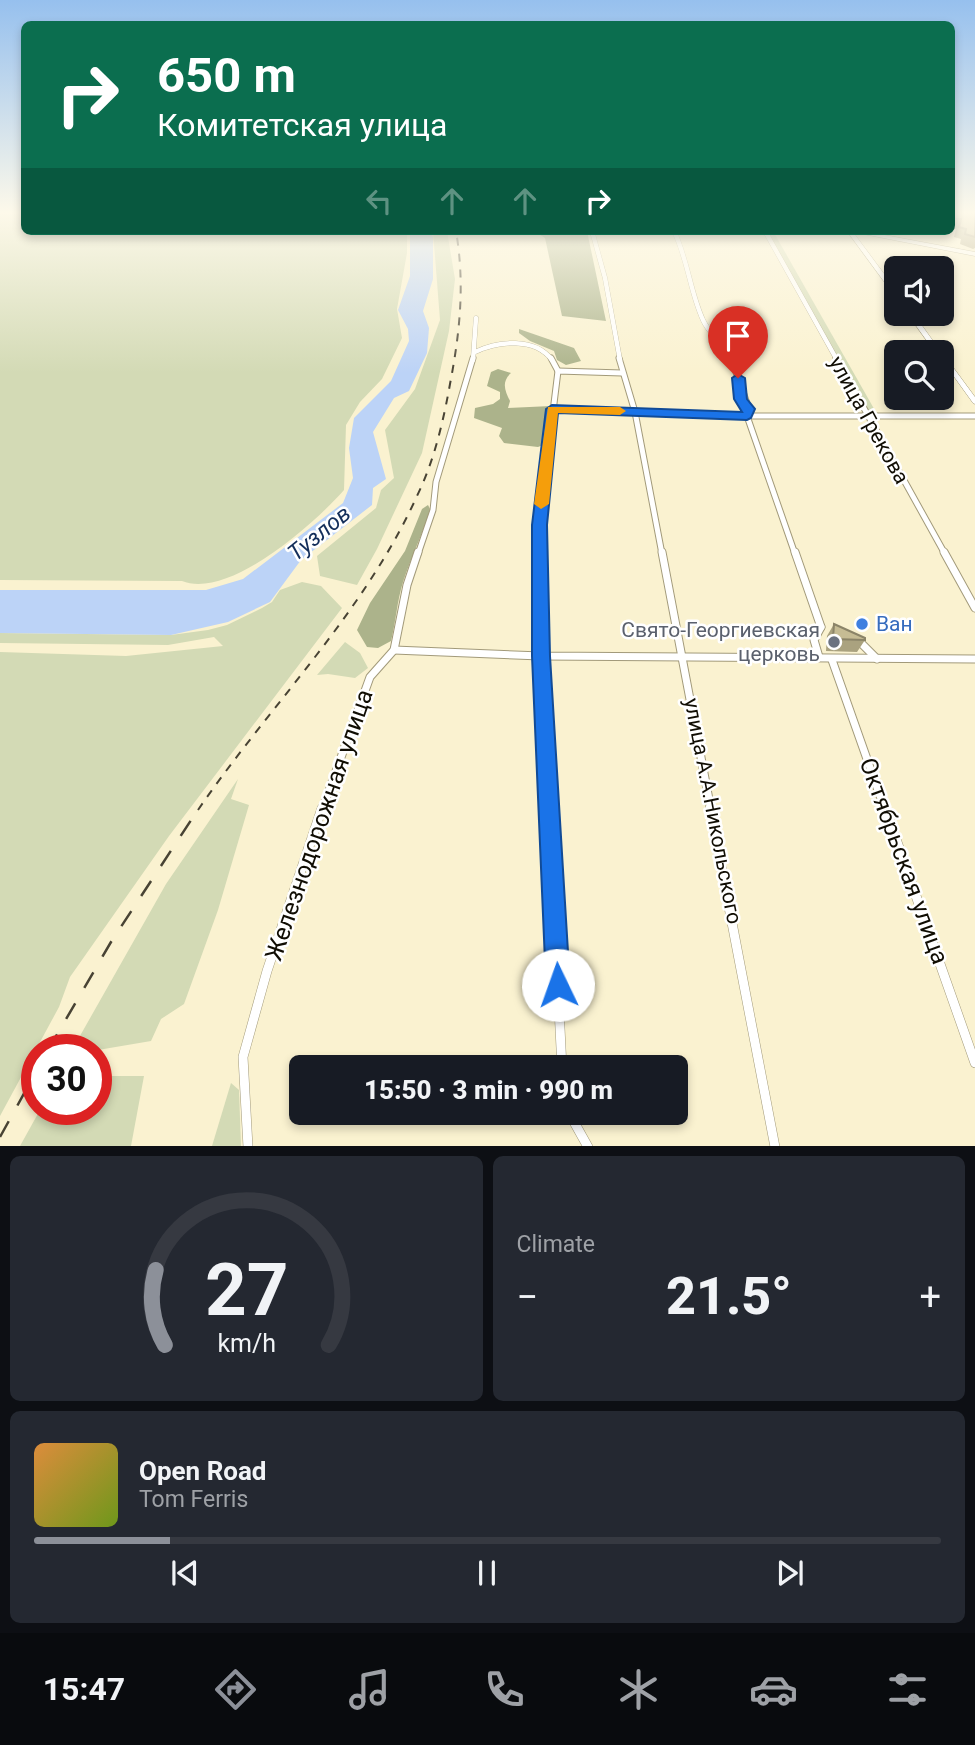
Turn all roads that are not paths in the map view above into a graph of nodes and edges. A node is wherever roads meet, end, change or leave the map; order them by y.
1 (602, 265) edge
2 (690, 265) edge
3 (784, 265) edge
4 (476, 318) dead end
5 (475, 352) junction
6 (558, 371) junction
7 (621, 373) junction
8 (954, 373) edge
9 (975, 402) edge
10 (552, 409) junction
11 (635, 412) junction
12 (747, 416) junction
13 (867, 416) junction
14 (975, 416) edge
15 (975, 608) edge
16 (852, 636) edge
17 (394, 650) junction
18 (541, 656) junction
19 (819, 657) junction
20 (684, 658) junction
21 (975, 659) edge
22 (832, 660) junction
23 (878, 660) junction
24 (561, 1055) edge
25 (975, 1063) edge
26 (576, 1125) edge
27 (248, 1146) edge
28 (588, 1146) edge
29 (775, 1146) edge

1 - 7 street, улица А.А.Никольского
2 - 12 street
3 - 13 street, улица Грекова
4 - 5 street
5 - 6 street
5 - 17 street
6 - 7 street
6 - 10 street
7 - 11 street, улица А.А.Никольского
8 - 9 street
10 - 11 street
10 - 18 street
11 - 12 street
11 - 20 street, улица А.А.Никольского
12 - 13 street
12 - 19 street
13 - 14 street
13 - 15 street, улица Грекова
16 - 23 street
17 - 18 street
17 - 27 street, Железнодорожная улица
18 - 20 street
18 - 24 street
19 - 20 street
19 - 22 street
20 - 29 street, улица А.А.Никольского
21 - 23 street
22 - 23 street
22 - 25 street, Октябрьская улица
26 - 28 street

